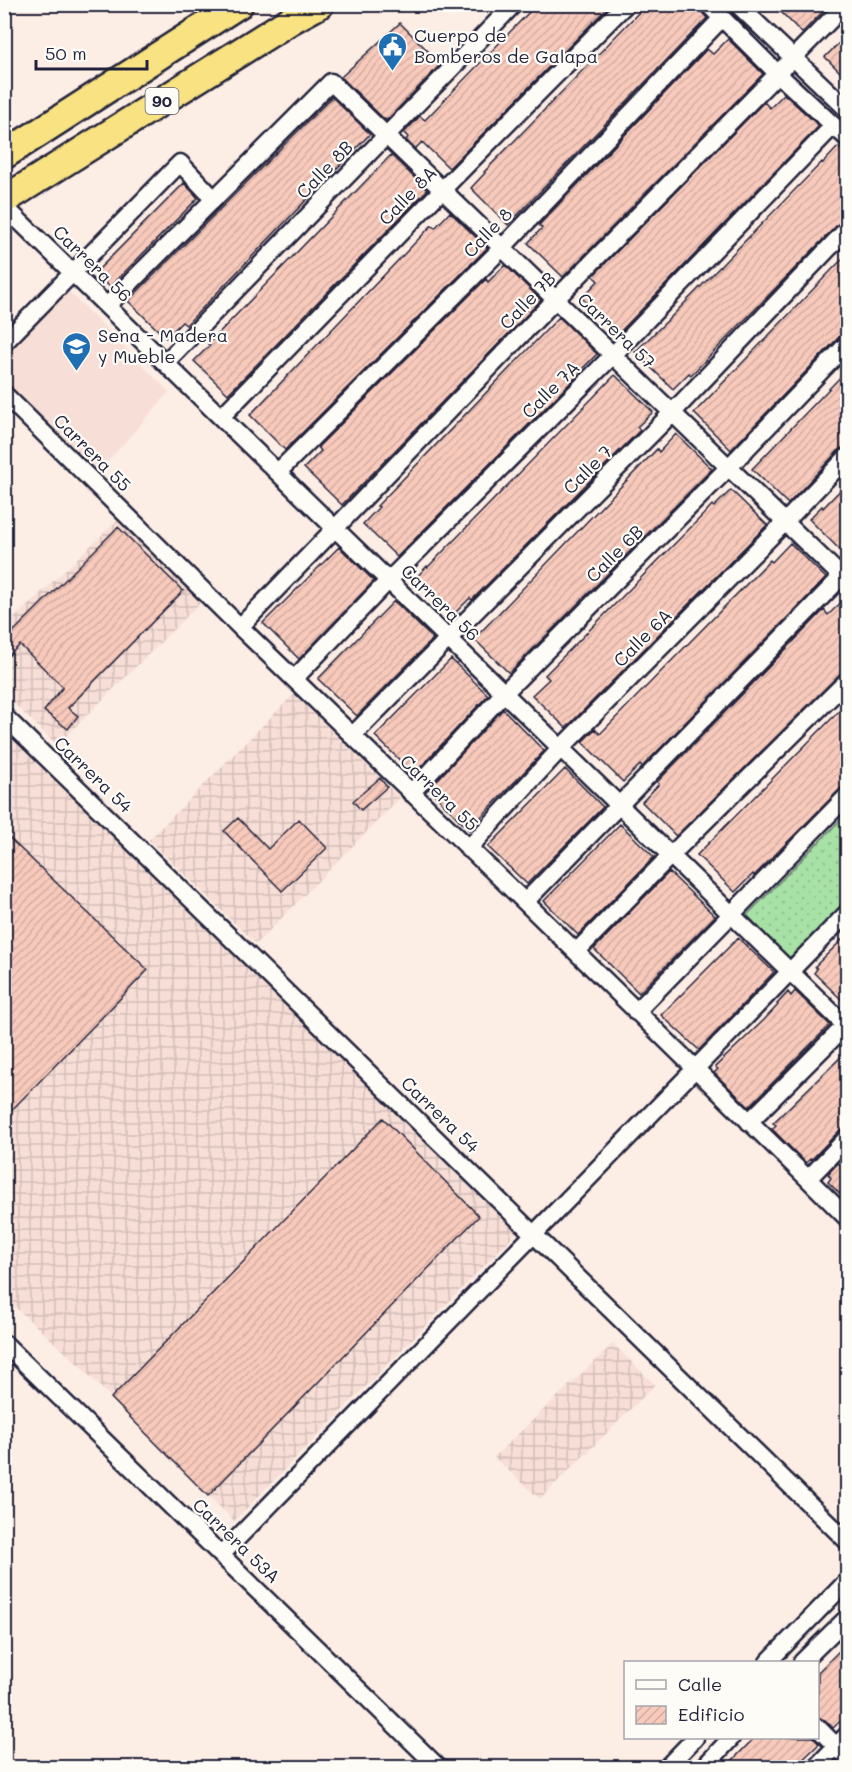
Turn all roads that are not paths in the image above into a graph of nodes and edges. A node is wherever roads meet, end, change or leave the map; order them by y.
1 (239, 4) edge
2 (320, 4) edge
3 (513, 4) edge
4 (626, 4) edge
5 (708, 4) edge
6 (846, 4) edge
7 (741, 6) edge
8 (722, 18) junction
9 (794, 58) junction
10 (777, 73) junction
11 (848, 110) edge
12 (833, 126) junction
13 (386, 135) junction
14 (848, 140) edge
15 (4, 155) edge
16 (442, 190) junction
17 (214, 199) junction
18 (4, 200) edge
19 (4, 206) edge
20 (848, 228) edge
21 (502, 248) junction
22 (74, 273) junction
23 (555, 300) junction
24 (107, 306) junction
25 (4, 343) edge
26 (848, 343) edge
27 (613, 355) junction
28 (165, 363) junction
29 (4, 394) edge
30 (672, 413) junction
31 (221, 417) junction
32 (848, 456) edge
33 (728, 468) junction
34 (278, 472) junction
35 (785, 522) junction
36 (336, 529) junction
37 (845, 577) edge
38 (389, 580) junction
39 (240, 627) junction
40 (448, 638) junction
41 (294, 679) junction
42 (848, 680) edge
43 (504, 693) junction
44 (4, 716) edge
45 (352, 736) junction
46 (561, 748) junction
47 (411, 793) junction
48 (848, 795) edge
49 (620, 806) junction
50 (468, 849) junction
51 (671, 855) junction
52 (525, 902) junction
53 (848, 912) edge
54 (731, 914) junction
55 (576, 952) junction
56 (790, 971) junction
57 (636, 1012) junction
58 (847, 1025) edge
59 (695, 1069) junction
60 (749, 1122) junction
61 (848, 1137) edge
62 (808, 1179) junction
63 (848, 1220) edge
64 (534, 1234) junction
65 (4, 1343) edge
66 (848, 1542) edge
67 (222, 1554) junction
68 (848, 1580) edge
69 (848, 1617) edge
70 (769, 1661) edge
71 (803, 1661) edge
72 (819, 1729) edge
73 (848, 1734) edge
74 (693, 1739) edge
75 (729, 1739) edge
76 (842, 1752) edge
77 (439, 1767) edge
78 (666, 1767) edge
79 (703, 1767) edge
80 (814, 1767) edge

1 - 15 highway, 90
2 - 18 highway, 90
3 - 13 street, Calle 8B
4 - 16 street, Calle 8A
5 - 8 street
6 - 9 street, Calle 7B
7 - 9 street
8 - 10 street
8 - 21 street, Calle 8
9 - 10 street, Calle 7B
9 - 11 street
10 - 12 street
10 - 23 street, Calle 7B
12 - 14 street
12 - 27 street, Calle 7A
13 - 16 street, Carrera 57
13 - 17 street, Carrera 57
13 - 28 street, Calle 8B
16 - 21 street, Carrera 57
16 - 31 street, Calle 8A
17 - 22 street
17 - 24 street
19 - 22 street, Carrera 56
20 - 30 street, Calle 7
21 - 23 street, Carrera 57
21 - 34 street, Calle 8
22 - 24 street, Carrera 56
22 - 25 street
23 - 27 street, Carrera 57
23 - 36 street, Calle 7B
24 - 28 street, Carrera 56
26 - 33 street, Calle 6B
27 - 30 street, Carrera 57
27 - 38 street, Calle 7A
28 - 31 street, Carrera 56
29 - 39 street, Carrera 55
30 - 33 street, Carrera 57
30 - 40 street, Calle 7
31 - 34 street, Carrera 56
32 - 35 street, Calle 6A
33 - 35 street, Carrera 57
33 - 43 street, Calle 6B
34 - 36 street, Carrera 56
35 - 37 street, Carrera 57
35 - 46 street, Calle 6A
36 - 38 street, Carrera 56
36 - 39 street, Calle 7B
37 - 49 street
38 - 40 street, Carrera 56
38 - 41 street, Calle 7A
39 - 41 street, Carrera 55
40 - 43 street, Carrera 56
40 - 45 street, Calle 7
41 - 45 street, Carrera 55
42 - 51 street
43 - 46 street, Carrera 56
43 - 47 street, Calle 6B
44 - 64 street, Carrera 54
45 - 47 street, Carrera 55
46 - 49 street, Carrera 56
46 - 50 street, Calle 6A
47 - 50 street, Carrera 55
48 - 54 street
49 - 51 street, Carrera 56
49 - 52 street
50 - 52 street, Carrera 55
51 - 54 street, Carrera 56
51 - 55 street
52 - 55 street, Carrera 55
53 - 56 street
54 - 56 street, Carrera 56
54 - 57 street
55 - 57 street, Carrera 55
56 - 58 street, Carrera 56
56 - 59 street
57 - 59 street, Carrera 55
58 - 60 street
59 - 60 street, Carrera 55
59 - 64 street
60 - 62 street, Carrera 55
61 - 62 street
62 - 63 street, Carrera 55
64 - 66 street, Carrera 54
64 - 67 street
65 - 67 street, Carrera 53A
67 - 77 street, Carrera 53A
68 - 70 street
69 - 71 street
72 - 76 street
73 - 76 street
74 - 78 street
75 - 79 street
76 - 80 street

